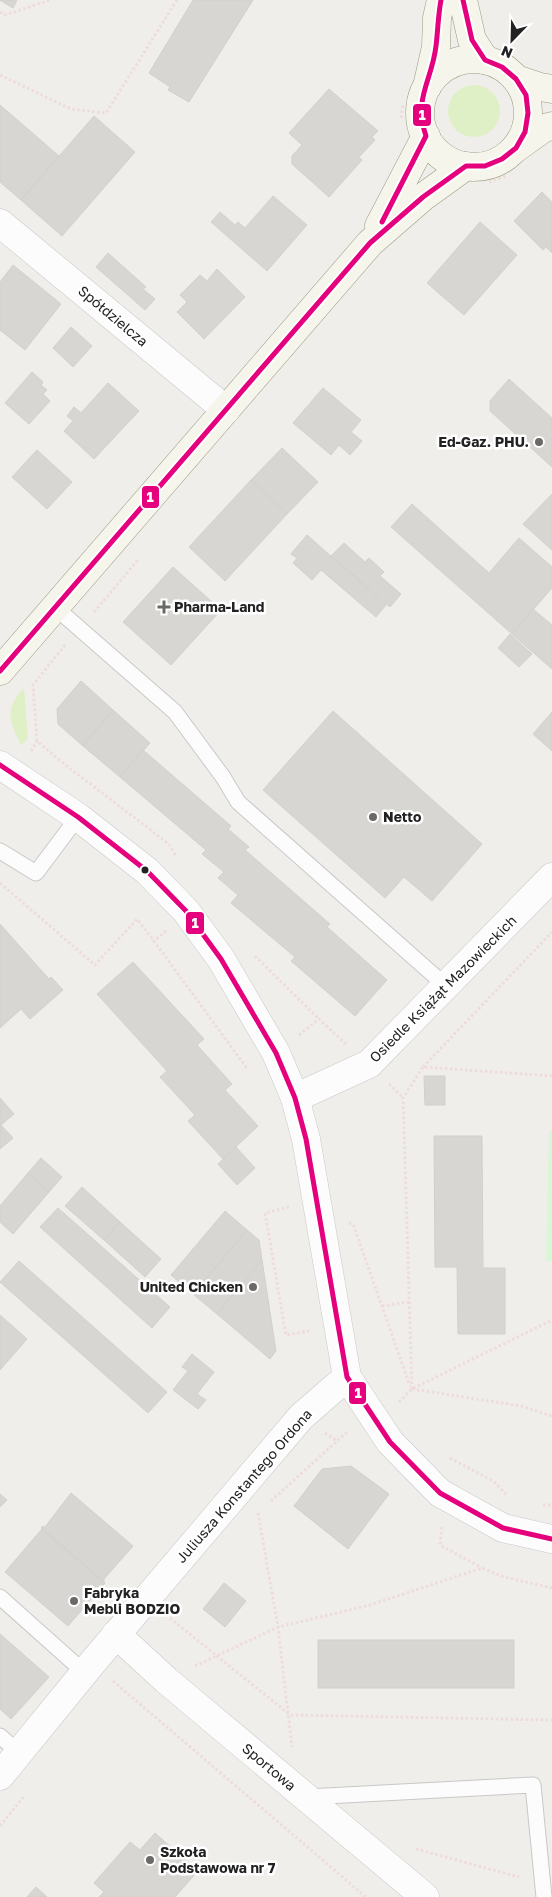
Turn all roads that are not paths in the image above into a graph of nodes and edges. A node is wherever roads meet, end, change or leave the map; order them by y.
1 (441, 0) edge
2 (463, 0) edge
3 (484, 60) junction
4 (516, 79) junction
5 (426, 88) junction
6 (552, 89) edge
7 (552, 126) edge
8 (426, 136) junction
9 (513, 160) junction
10 (466, 166) junction
11 (0, 223) edge
12 (370, 243) junction
13 (226, 410) junction
14 (56, 608) junction
15 (0, 671) edge
16 (0, 764) edge
17 (78, 817) junction
18 (0, 851) edge
19 (552, 877) edge
20 (446, 986) junction
21 (295, 1098) junction
22 (347, 1377) junction
23 (552, 1539) edge
24 (0, 1598) edge
25 (116, 1634) junction
26 (84, 1672) junction
27 (10, 1744) edge
28 (0, 1776) edge
29 (301, 1793) junction
30 (544, 1890) edge
31 (425, 1897) edge

1 - 5 street
2 - 3 street
3 - 4 street
3 - 5 street
4 - 6 street
4 - 9 street
5 - 8 street
7 - 9 street
8 - 10 street
8 - 12 street
9 - 10 street
10 - 12 street
11 - 13 street, Spółdzielcza
12 - 13 street
13 - 14 street
14 - 15 street
14 - 20 lane
16 - 17 street
17 - 18 lane
17 - 21 street
19 - 20 street, Osiedle Książąt Mazowieckich
20 - 21 street, Osiedle Książąt Mazowieckich
21 - 22 street
22 - 23 street
22 - 25 street, Juliusza Konstantego Ordona
24 - 26 lane
25 - 26 street, Juliusza Konstantego Ordona
25 - 29 street, Sportowa
26 - 27 street, Juliusza Konstantego Ordona
27 - 28 street, Juliusza Konstantego Ordona
29 - 30 lane
29 - 31 street, Sportowa

